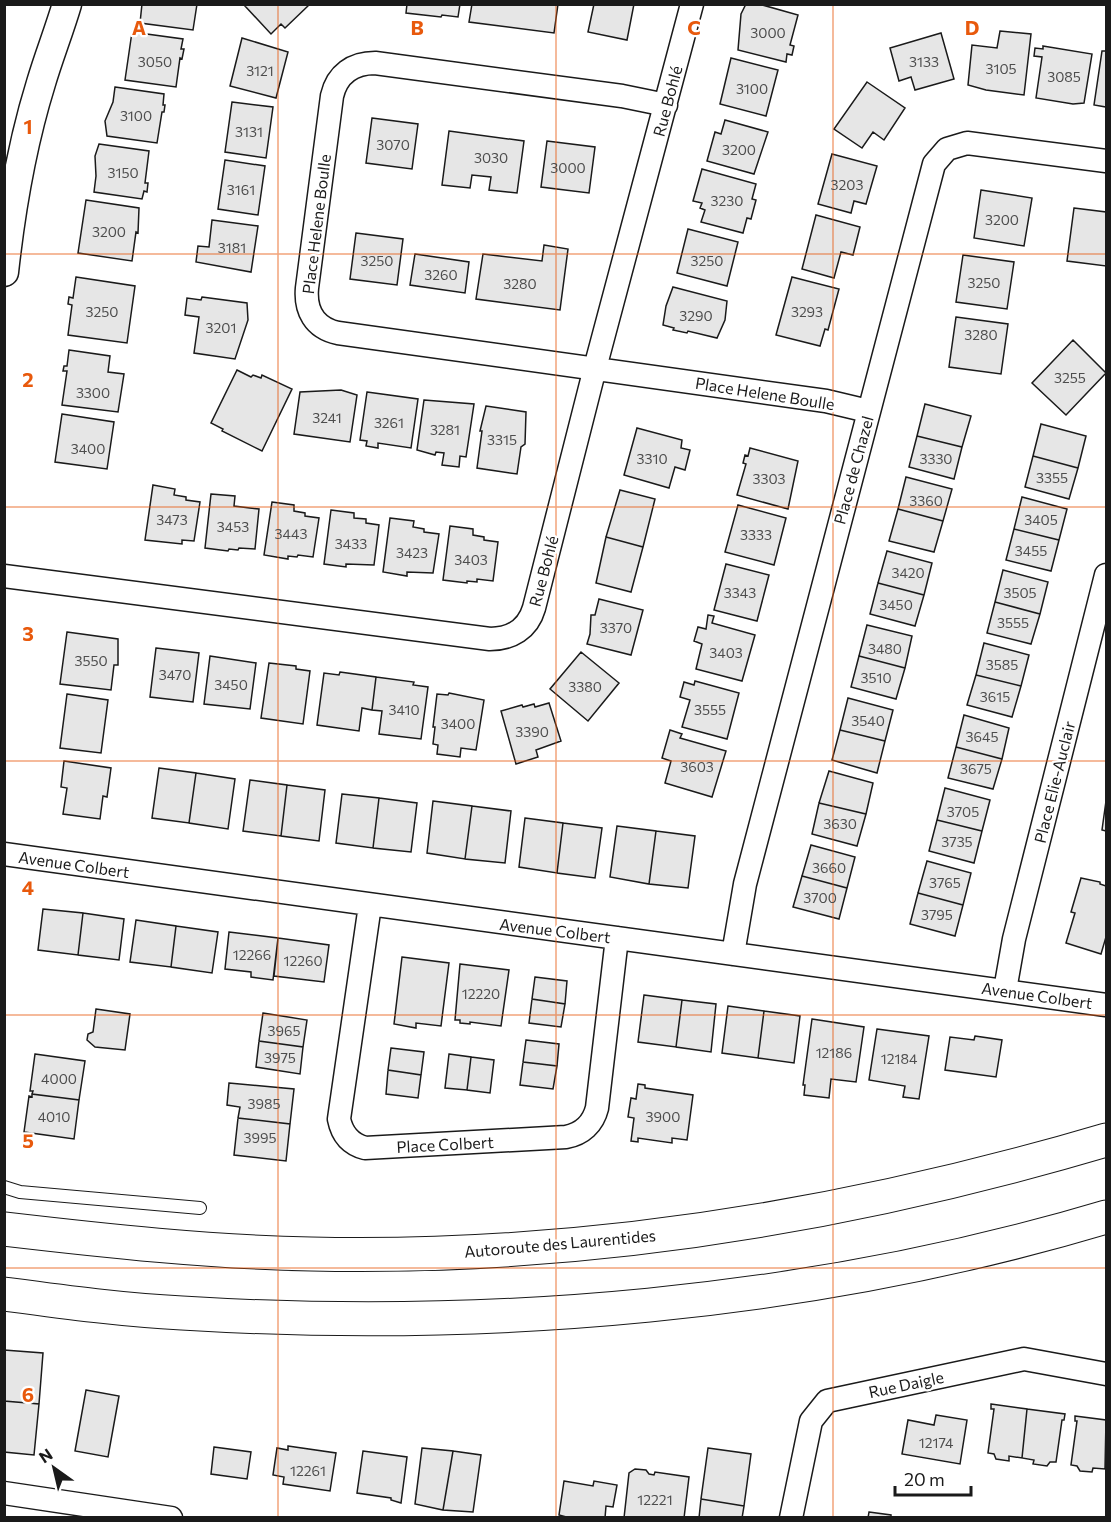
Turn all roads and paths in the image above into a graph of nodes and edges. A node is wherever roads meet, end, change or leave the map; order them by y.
1 (68, 4) edge
2 (692, 4) edge
3 (666, 105) junction
4 (1107, 161) edge
5 (4, 272) edge
6 (595, 368) junction
7 (868, 411) junction
8 (1107, 574) edge
9 (4, 576) edge
10 (4, 854) edge
11 (370, 905) junction
12 (617, 938) junction
13 (732, 954) junction
14 (1005, 990) junction
15 (1107, 1005) edge
16 (1107, 1140) edge
17 (4, 1187) edge
18 (200, 1208) dead end
19 (1107, 1217) edge
20 (4, 1229) edge
21 (4, 1294) edge
22 (1107, 1374) edge
23 (4, 1494) edge
24 (171, 1518) edge
25 (791, 1518) edge

1 - 5 street
2 - 3 street, Rue Bohlé
3 - 6 street, Rue Bohlé
3 - 6 street, Place Helene Boulle
4 - 7 street, Place de Chazel
6 - 7 street, Place Helene Boulle
6 - 9 street, Rue Bohlé
7 - 13 street, Place de Chazel
8 - 14 street, Place Elie-Auclair
10 - 11 street, Avenue Colbert
11 - 12 street, Avenue Colbert
11 - 12 street, Place Colbert
12 - 13 street, Avenue Colbert
13 - 14 street, Avenue Colbert
14 - 15 street, Avenue Colbert
16 - 20 highway, Autoroute des Laurentides
17 - 18 lane
19 - 21 highway
22 - 25 street, Rue Daigle
23 - 24 street

